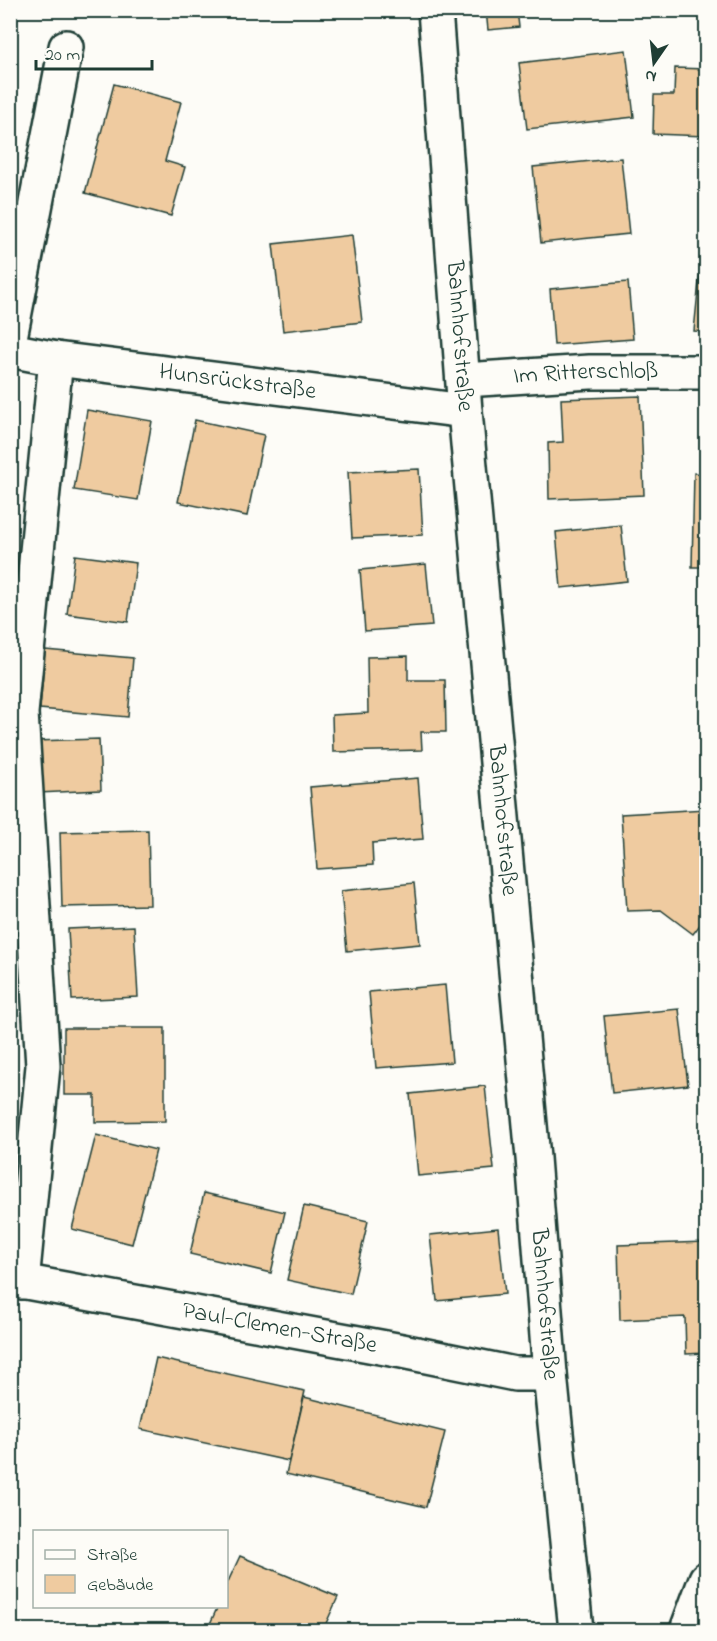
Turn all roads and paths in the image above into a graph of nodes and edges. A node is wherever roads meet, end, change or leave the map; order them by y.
1 (435, 10) edge
2 (66, 47) dead end
3 (10, 338) edge
4 (10, 350) edge
5 (56, 358) junction
6 (706, 372) edge
7 (465, 395) junction
8 (16, 1281) edge
9 (550, 1374) junction
10 (706, 1579) edge
11 (576, 1630) edge
12 (687, 1630) edge

1 - 7 street, Bahnhofstraße
2 - 3 street
4 - 5 street, Hunsrückstraße
5 - 7 street, Hunsrückstraße
5 - 8 street
6 - 7 street, Im Ritterschloß
7 - 9 street, Bahnhofstraße
8 - 9 street, Paul-Clemen-Straße
9 - 11 street, Bahnhofstraße
10 - 12 street

